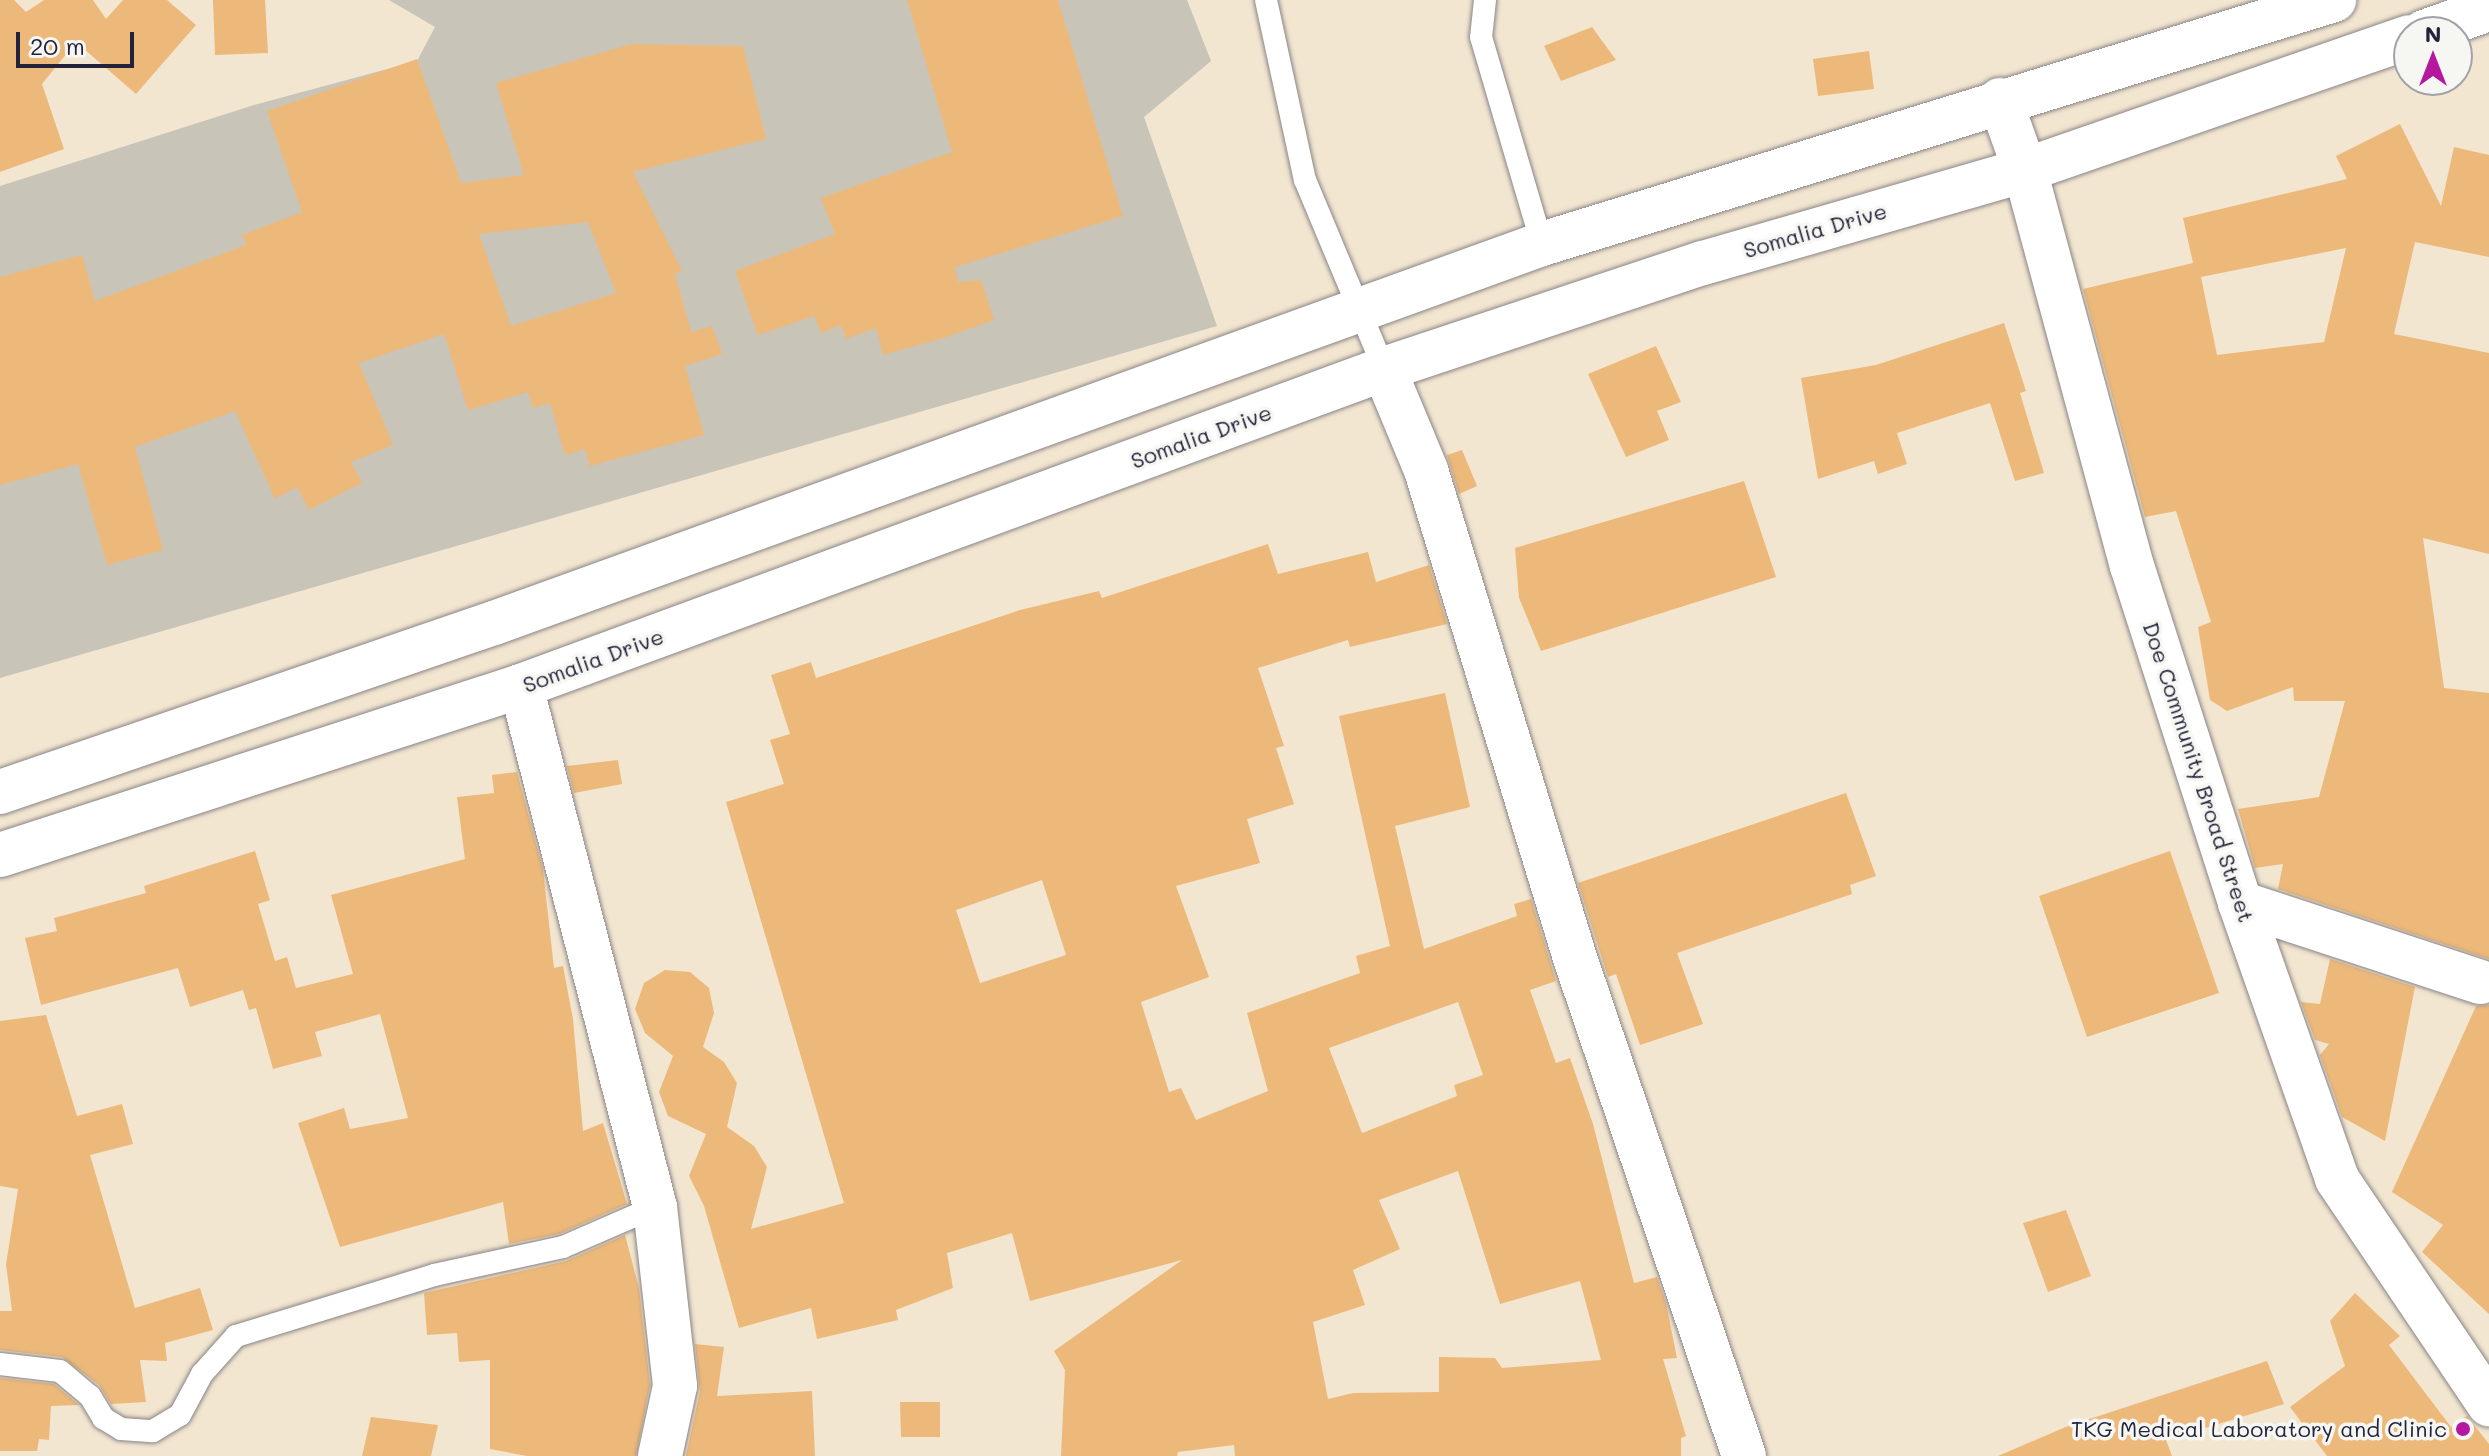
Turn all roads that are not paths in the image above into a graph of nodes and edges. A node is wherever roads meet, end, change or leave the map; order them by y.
1 (1485, 0) edge
2 (2334, 0) edge
3 (1273, 4) edge
4 (2489, 9) edge
5 (2469, 16) edge
6 (2393, 43) edge
7 (2000, 100) junction
8 (2025, 170) junction
9 (1542, 244) junction
10 (1355, 309) junction
11 (1384, 369) junction
12 (561, 598) junction
13 (590, 661) junction
14 (521, 686) junction
15 (0, 792) edge
16 (0, 855) edge
17 (2240, 903) junction
18 (2480, 982) dead end
19 (655, 1207) junction
20 (0, 1364) edge
21 (2489, 1404) edge
22 (660, 1456) edge
23 (1744, 1456) edge

1 - 9 lane
2 - 7 main road
3 - 10 lane
4 - 5 main road
6 - 8 main road, Somalia Drive
7 - 8 main road, Doe Community Broad Street
7 - 9 main road
8 - 11 main road, Somalia Drive
8 - 17 main road, Doe Community Broad Street
9 - 10 main road
10 - 11 lane
10 - 12 main road
11 - 13 main road, Somalia Drive
11 - 23 main road
12 - 13 main road
12 - 15 main road
13 - 14 main road, Somalia Drive
14 - 16 main road, Somalia Drive
14 - 19 main road
17 - 18 main road
17 - 21 main road, Doe Community Broad Street
19 - 20 lane
19 - 22 main road

